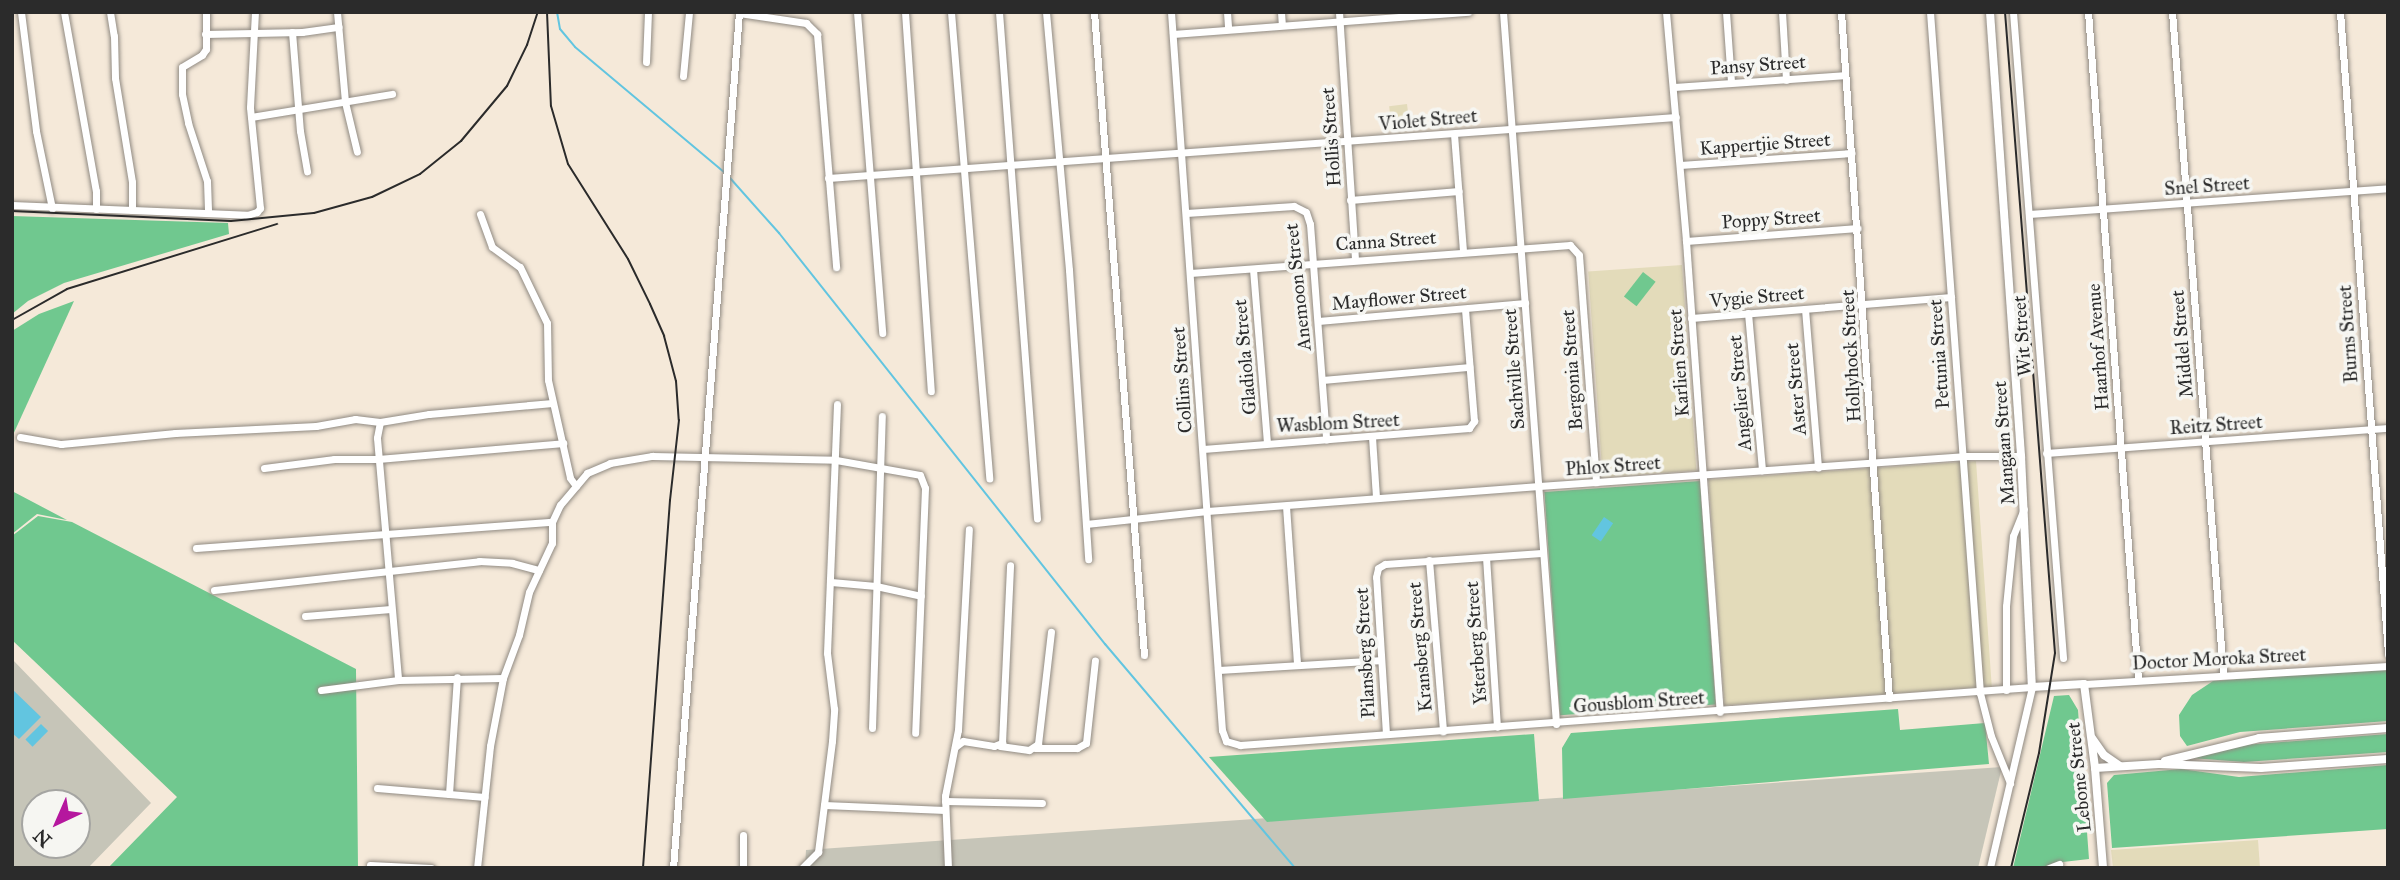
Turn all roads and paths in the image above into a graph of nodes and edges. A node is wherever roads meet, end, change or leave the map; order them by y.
1 (21, 12) edge
2 (64, 12) edge
3 (110, 12) edge
4 (206, 12) edge
5 (254, 12) edge
6 (337, 12) edge
7 (648, 12) edge
8 (689, 12) edge
9 (856, 12) edge
10 (905, 12) edge
11 (951, 12) edge
12 (999, 12) edge
13 (1046, 12) edge
14 (1094, 12) edge
15 (1171, 12) edge
16 (1227, 12) edge
17 (1281, 12) edge
18 (1339, 12) edge
19 (1468, 12) edge
20 (1503, 12) edge
21 (1666, 12) edge
22 (1726, 12) edge
23 (1782, 12) edge
24 (1841, 12) edge
25 (1930, 12) edge
26 (1990, 12) edge
27 (2013, 12) edge
28 (2088, 12) edge
29 (2172, 12) edge
30 (2340, 12) edge
31 (739, 13) edge
32 (1339, 22) junction
33 (1282, 25) junction
34 (339, 27) junction
35 (1228, 28) junction
36 (292, 32) junction
37 (205, 34) junction
38 (253, 34) junction
39 (1172, 34) junction
40 (646, 62) dead end
41 (1844, 75) junction
42 (683, 76) dead end
43 (1786, 80) junction
44 (1731, 82) junction
45 (1674, 87) junction
46 (392, 94) dead end
47 (345, 102) junction
48 (299, 109) junction
49 (251, 117) junction
50 (1675, 117) junction
51 (1512, 129) junction
52 (1454, 134) junction
53 (1346, 142) junction
54 (357, 152) dead end
55 (1182, 152) junction
56 (1852, 153) junction
57 (1106, 157) junction
58 (1057, 160) junction
59 (1012, 163) junction
60 (1680, 165) junction
61 (964, 168) junction
62 (307, 172) dead end
63 (919, 172) junction
64 (870, 175) junction
65 (828, 178) junction
66 (2388, 188) edge
67 (1459, 191) junction
68 (2353, 192) junction
69 (1350, 200) junction
70 (2187, 203) junction
71 (12, 205) edge
72 (52, 208) junction
73 (96, 209) junction
74 (2103, 209) junction
75 (132, 210) junction
76 (208, 213) junction
77 (480, 214) dead end
78 (1186, 214) junction
79 (2029, 214) junction
80 (1858, 228) junction
81 (1686, 241) junction
82 (1521, 248) junction
83 (1463, 251) junction
84 (1579, 255) joint
85 (1355, 259) junction
86 (1313, 262) junction
87 (836, 267) dead end
88 (1253, 269) junction
89 (1190, 273) junction
90 (1951, 297) junction
91 (1525, 303) junction
92 (1864, 304) junction
93 (1465, 309) junction
94 (1805, 309) junction
95 (1748, 313) junction
96 (1691, 318) junction
97 (1318, 321) junction
98 (882, 332) dead end
99 (1469, 367) junction
100 (1322, 380) junction
101 (932, 391) dead end
102 (553, 403) junction
103 (837, 404) dead end
104 (882, 416) dead end
105 (380, 422) junction
106 (2388, 428) edge
107 (2371, 429) junction
108 (20, 437) dead end
109 (1372, 437) junction
110 (1326, 439) junction
111 (2206, 441) junction
112 (1267, 442) junction
113 (563, 443) junction
114 (2121, 447) junction
115 (1203, 449) junction
116 (2046, 453) junction
117 (2021, 456) junction
118 (705, 457) junction
119 (1963, 457) junction
120 (379, 459) junction
121 (836, 460) junction
122 (1873, 462) junction
123 (882, 467) junction
124 (1818, 467) junction
125 (264, 468) dead end
126 (1762, 470) junction
127 (1704, 476) junction
128 (989, 478) dead end
129 (1596, 482) junction
130 (576, 486) junction
131 (1539, 486) junction
132 (1376, 498) junction
133 (1286, 506) junction
134 (2024, 509) junction
135 (1207, 511) junction
136 (1136, 518) junction
137 (1037, 519) dead end
138 (552, 522) junction
139 (1086, 524) junction
140 (969, 529) dead end
141 (384, 534) junction
142 (196, 548) dead end
143 (1542, 553) junction
144 (1486, 557) junction
145 (1088, 559) dead end
146 (1429, 560) junction
147 (1010, 565) dead end
148 (387, 569) junction
149 (538, 570) junction
150 (831, 582) junction
151 (876, 586) junction
152 (214, 590) dead end
153 (921, 596) junction
154 (391, 609) junction
155 (305, 617) dead end
156 (1051, 632) dead end
157 (2388, 654) edge
158 (1144, 655) dead end
159 (2063, 658) dead end
160 (1095, 660) dead end
161 (1380, 660) junction
162 (1297, 664) junction
163 (2388, 666) edge
164 (1217, 670) junction
165 (2223, 674) junction
166 (457, 677) junction
167 (503, 678) junction
168 (2138, 679) junction
169 (398, 680) junction
170 (2084, 684) junction
171 (2052, 686) joint
172 (2032, 687) junction
173 (321, 690) dead end
174 (2006, 690) junction
175 (1980, 693) junction
176 (1889, 698) junction
177 (1720, 712) junction
178 (1556, 724) junction
179 (1497, 727) junction
180 (872, 728) dead end
181 (2388, 728) edge
182 (1443, 731) junction
183 (915, 733) dead end
184 (1385, 734) junction
185 (2092, 738) junction
186 (1228, 743) joint
187 (1000, 746) junction
188 (954, 748) junction
189 (1035, 748) junction
190 (2388, 759) edge
191 (2159, 764) junction
192 (2122, 767) junction
193 (2095, 768) junction
194 (2010, 783) junction
195 (377, 788) dead end
196 (449, 794) junction
197 (485, 797) junction
198 (1042, 803) dead end
199 (824, 805) junction
200 (945, 805) junction
201 (743, 835) dead end
202 (2059, 864) dead end
203 (370, 865) dead end
204 (431, 868) edge
205 (477, 868) edge
206 (673, 868) edge
207 (743, 868) edge
208 (802, 868) edge
209 (948, 868) edge
210 (1990, 868) edge
211 (2049, 868) edge
212 (2103, 868) edge

1 - 72 street
2 - 73 street
3 - 75 street
4 - 37 street
5 - 38 street
6 - 34 street
7 - 40 street
8 - 42 street
9 - 64 street
10 - 63 street
11 - 61 street
12 - 59 street
13 - 58 street
14 - 57 street
15 - 39 street, Collins Street
16 - 35 street
17 - 33 street
18 - 32 street, Hollis Street
19 - 32 street
20 - 51 street, Sachville Street
21 - 45 street, Karlien Street
22 - 44 street
23 - 43 street
24 - 41 street, Hollyhock Street
25 - 90 street, Petunia Street
26 - 117 street, Mangaan Street
27 - 79 street, Wit Street
28 - 74 street, Haarhof Avenue
29 - 70 street, Middel Street
30 - 68 street, Burns Street
31 - 65 street
31 - 118 street
32 - 33 street
32 - 53 street, Hollis Street
33 - 35 street
34 - 36 street
34 - 47 street
35 - 39 street
36 - 38 street
36 - 48 street
37 - 38 street
37 - 76 street
38 - 49 street
39 - 55 street, Collins Street
41 - 43 street, Pansy Street
41 - 56 street, Hollyhock Street
43 - 44 street, Pansy Street
44 - 45 street, Pansy Street
45 - 50 street, Karlien Street
46 - 47 street
47 - 48 street
47 - 54 street
48 - 49 street
48 - 62 street
49 - 76 street
50 - 51 street, Violet Street
50 - 60 street, Karlien Street
51 - 52 street, Violet Street
51 - 82 street, Sachville Street
52 - 53 street, Violet Street
52 - 67 street
53 - 55 street, Violet Street
53 - 69 street, Hollis Street
55 - 57 street, Violet Street
55 - 78 street, Collins Street
56 - 60 street, Kappertjie Street
56 - 80 street, Hollyhock Street
57 - 58 street, Violet Street
57 - 136 street
58 - 59 street, Violet Street
58 - 139 street
59 - 61 street, Violet Street
59 - 137 street
60 - 81 street, Karlien Street
61 - 63 street, Violet Street
61 - 128 street
63 - 64 street, Violet Street
63 - 101 street
64 - 65 street, Violet Street
64 - 98 street
65 - 87 street
66 - 68 street, Snel Street
67 - 69 street
67 - 83 street
68 - 70 street, Snel Street
68 - 107 street, Burns Street
69 - 85 street, Hollis Street
70 - 74 street, Snel Street
70 - 111 street, Middel Street
71 - 72 street
72 - 73 street
73 - 75 street
74 - 79 street, Snel Street
74 - 114 street, Haarhof Avenue
75 - 76 street
77 - 102 street
78 - 86 street, Anemoon Street
78 - 89 street, Collins Street
79 - 116 street, Wit Street
80 - 81 street, Poppy Street
80 - 92 street, Hollyhock Street
81 - 96 street, Karlien Street
82 - 83 street, Canna Street
82 - 84 street, Canna Street
82 - 91 street, Sachville Street
83 - 85 street, Canna Street
84 - 129 street, Bergonia Street
85 - 86 street, Canna Street
86 - 88 street, Canna Street
86 - 97 street, Anemoon Street
88 - 89 street, Canna Street
88 - 112 street, Gladiola Street
89 - 115 street, Collins Street
90 - 92 street, Vygie Street
90 - 119 street, Petunia Street
91 - 93 street, Mayflower Street
91 - 131 street, Sachville Street
92 - 94 street, Vygie Street
92 - 122 street, Hollyhock Street
93 - 97 street, Mayflower Street
93 - 99 street
94 - 95 street, Vygie Street
94 - 124 street, Aster Street
95 - 96 street, Vygie Street
95 - 126 street, Angelier Street
96 - 127 street, Karlien Street
97 - 100 street, Anemoon Street
99 - 100 street
99 - 109 street, Wasblom Street
100 - 110 street, Anemoon Street
102 - 105 street
102 - 113 street
103 - 121 street
104 - 123 street
105 - 108 street
105 - 120 street
106 - 107 street, Reitz Street
107 - 111 street, Reitz Street
107 - 157 street, Burns Street
109 - 110 street, Wasblom Street
109 - 132 street
110 - 112 street, Wasblom Street
111 - 114 street, Reitz Street
111 - 165 street, Middel Street
112 - 115 street, Wasblom Street
113 - 120 street
113 - 130 street
114 - 116 street, Reitz Street
114 - 168 street, Haarhof Avenue
115 - 135 street, Collins Street
116 - 159 street, Wit Street
117 - 119 street, Phlox Street
117 - 134 street, Mangaan Street
118 - 121 street
118 - 130 street
118 - 206 street
119 - 122 street, Phlox Street
119 - 175 street, Petunia Street
120 - 125 street
120 - 141 street
121 - 123 street
121 - 150 street
122 - 124 street, Phlox Street
122 - 176 street, Hollyhock Street
123 - 151 street
123 - 153 street
124 - 126 street, Phlox Street
126 - 127 street, Phlox Street
127 - 129 street, Phlox Street
127 - 177 street, Karlien Street
129 - 131 street, Phlox Street
130 - 138 street
131 - 132 street, Phlox Street
131 - 143 street, Sachville Street
132 - 133 street, Phlox Street
133 - 135 street, Phlox Street
133 - 162 street
134 - 172 street, Mangaan Street
134 - 174 street
135 - 136 street, Phlox Street
135 - 164 street, Collins Street
136 - 139 street, Phlox Street
136 - 158 street
138 - 141 street
138 - 149 street
139 - 145 street
140 - 188 street
141 - 142 street
141 - 148 street
143 - 144 street, Pilansberg Street
143 - 178 street, Sachville Street
144 - 146 street, Pilansberg Street
144 - 179 street, Ysterberg Street
146 - 161 street, Pilansberg Street
146 - 182 street, Kransberg Street
147 - 187 street
148 - 149 street
148 - 152 street
148 - 154 street
149 - 167 street
150 - 151 street
150 - 199 street
151 - 153 street
151 - 180 street
153 - 183 street
154 - 155 street
154 - 169 street
156 - 189 street
160 - 189 street
161 - 162 street
161 - 184 street, Pilansberg Street
162 - 164 street
163 - 165 street, Doctor Moroka Street
164 - 186 street, Collins Street
165 - 168 street, Doctor Moroka Street
166 - 167 street
166 - 169 street
166 - 196 street
167 - 197 street
168 - 170 street, Doctor Moroka Street
169 - 173 street
170 - 171 street, Doctor Moroka Street
170 - 185 street, Lebone Street
171 - 172 street, Gousblom Street
172 - 174 street, Gousblom Street
172 - 194 street, Mangaan Street
174 - 175 street, Gousblom Street
175 - 176 street, Gousblom Street
175 - 194 street, Petunia Street
176 - 177 street, Gousblom Street
177 - 178 street, Gousblom Street
178 - 179 street, Gousblom Street
179 - 182 street, Gousblom Street
181 - 191 street
182 - 184 street, Gousblom Street
184 - 186 street, Gousblom Street
185 - 192 street
185 - 193 street, Lebone Street
187 - 188 street
187 - 189 street
188 - 200 street
190 - 191 street
191 - 192 street
192 - 193 street
193 - 212 street, Lebone Street
194 - 210 street, Mangaan Street
195 - 196 street
196 - 197 street
197 - 205 street
198 - 200 street
199 - 200 street
199 - 208 street
200 - 209 street
201 - 207 street
202 - 211 street
203 - 204 street

